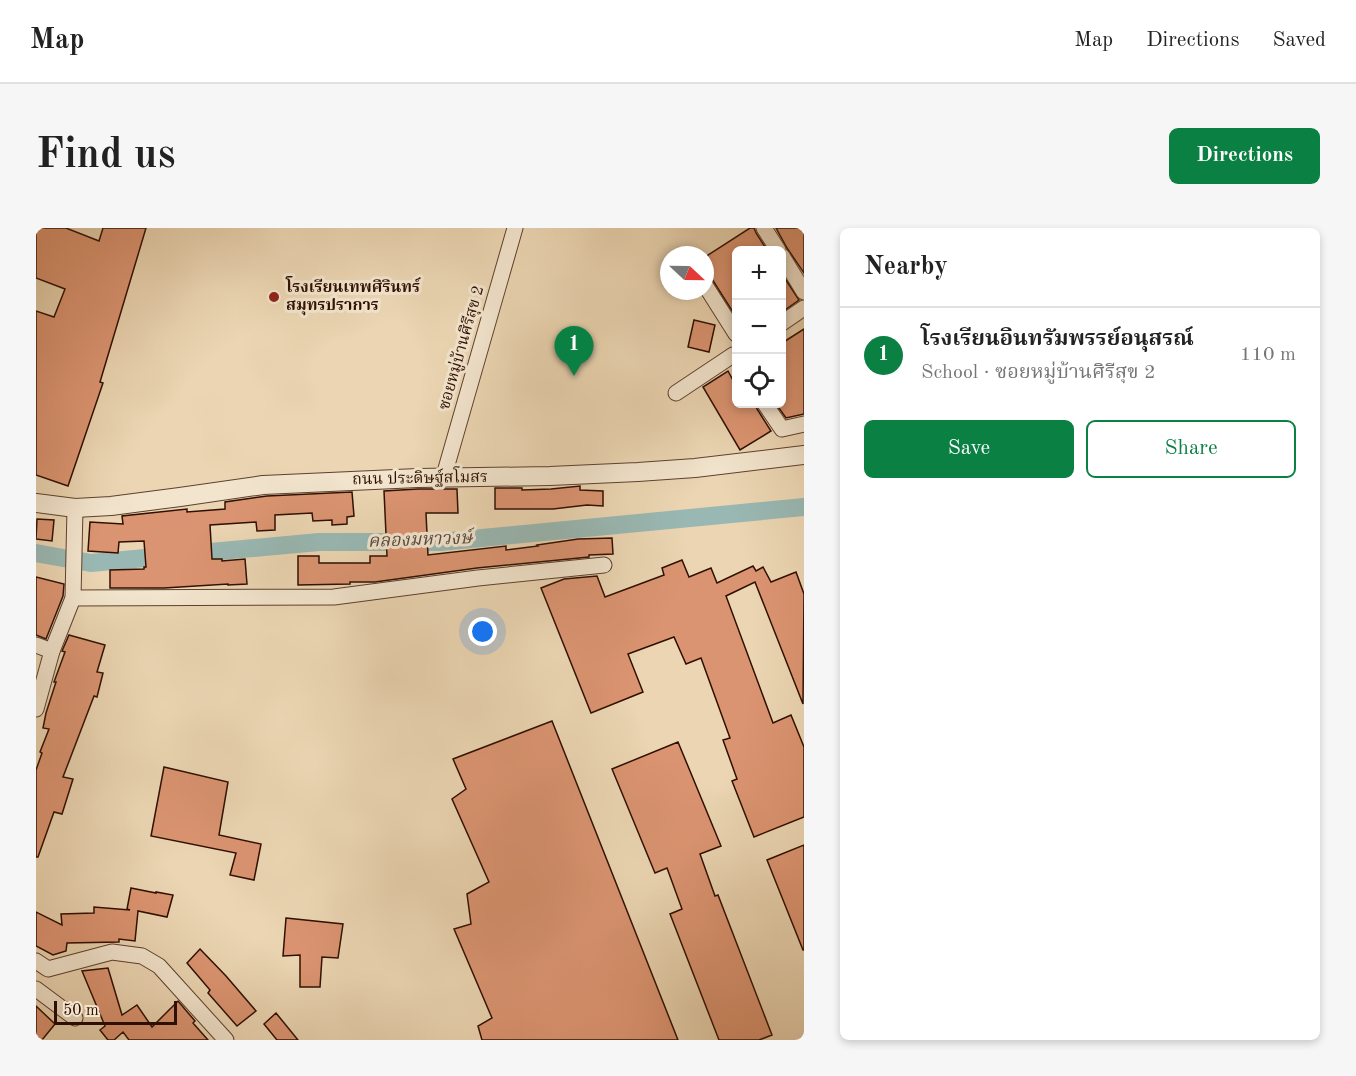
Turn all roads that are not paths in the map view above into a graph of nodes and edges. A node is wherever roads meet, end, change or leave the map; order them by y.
1 (515, 228) edge
2 (764, 228) edge
3 (775, 246) edge
4 (786, 263) edge
5 (804, 292) edge
6 (714, 299) edge
7 (803, 311) edge
8 (786, 321) edge
9 (732, 328) edge
10 (732, 358) edge
11 (676, 393) dead end
12 (768, 408) edge
13 (804, 424) edge
14 (804, 455) edge
15 (443, 479) junction
16 (36, 503) edge
17 (75, 508) junction
18 (604, 565) dead end
19 (73, 595) junction
20 (36, 645) edge
21 (52, 651) junction
22 (36, 709) edge
23 (42, 965) edge
24 (36, 984) edge
25 (36, 989) edge
26 (75, 1018) dead end
27 (226, 1040) edge

1 - 15 street, ซอยหมู่บ้านศิรีสุข 2
2 - 3 street
4 - 5 street
6 - 9 street
7 - 8 street
10 - 11 street
12 - 13 street
14 - 15 street, ถนน ประดิษฐ์สโมสร
15 - 17 street, ถนน ประดิษฐ์สโมสร
16 - 17 street, ถนน ประดิษฐ์สโมสร
17 - 19 street
18 - 19 street
19 - 21 street
20 - 21 street
21 - 22 street
23 - 24 street
23 - 27 street
25 - 26 street

